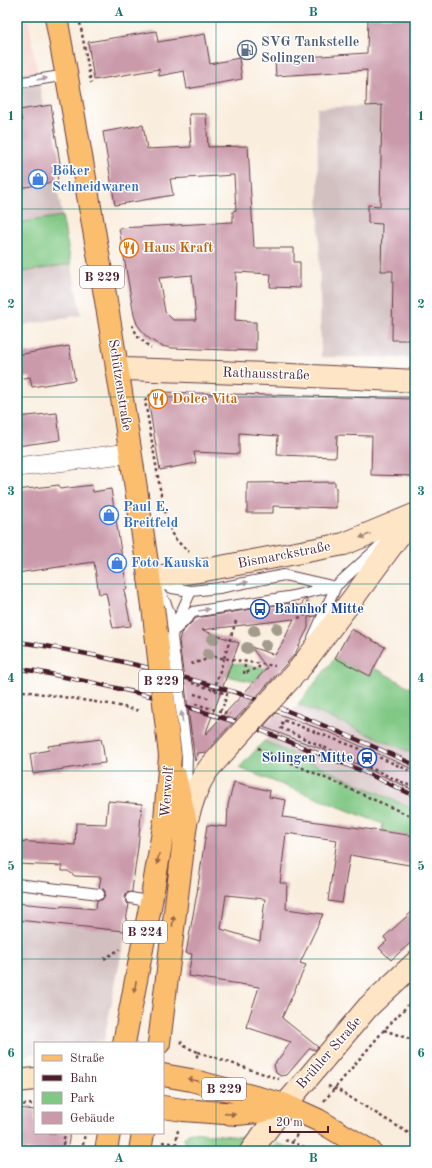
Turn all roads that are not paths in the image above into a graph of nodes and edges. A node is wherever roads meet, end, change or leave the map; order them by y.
1 (56, 17) edge
2 (67, 75) junction
3 (17, 83) edge
4 (117, 369) junction
5 (415, 381) edge
6 (130, 453) junction
7 (17, 467) edge
8 (414, 515) edge
9 (149, 578) junction
10 (191, 582) junction
11 (336, 586) junction
12 (173, 632) junction
13 (300, 668) junction
14 (178, 756) junction
15 (210, 767) junction
16 (183, 797) junction
17 (176, 822) junction
18 (17, 884) edge
19 (99, 894) dead end
20 (415, 963) edge
21 (124, 1042) edge
22 (159, 1042) edge
23 (164, 1075) edge
24 (34, 1078) edge
25 (17, 1081) edge
26 (284, 1105) junction
27 (164, 1107) edge
28 (109, 1134) edge
29 (144, 1134) edge
30 (106, 1151) edge
31 (140, 1151) edge
32 (251, 1151) edge
33 (370, 1151) edge

1 - 2 main road, Schützenstraße / B 229
3 -> 2 lane
2 - 4 main road, Schützenstraße / B 229
4 - 5 main road, Rathausstraße
4 - 6 main road, Schützenstraße / B 229
6 - 7 street
6 - 9 main road, Schützenstraße / B 229
8 -> 10 main road, Bismarckstraße
8 - 11 lane
8 - 13 main road
9 - 10 main road, Bismarckstraße
9 - 12 lane
9 - 14 main road, Schützenstraße / B 229, bridge
10 -> 11 lane
10 - 12 lane
12 -> 11 lane
11 - 13 lane
14 -> 12 lane, bridge
13 - 15 main road, bridge
14 - 16 main road, Werwolf / B 229
14 - 17 main road, Werwolf / B 229
15 - 16 lane
15 - 17 main road
16 - 17 main road, Werwolf / B 229
17 -> 21 main road, Werwolf / B 224
22 -> 17 main road, Werwolf / B 224
18 - 19 lane
20 - 26 main road, Brühler Straße
26 -> 23 main road, B 229
24 - 25 main road
27 -> 26 main road, B 229
26 - 32 main road, Brühler Straße
26 - 33 main road, B 229
28 - 30 main road
29 - 31 main road

